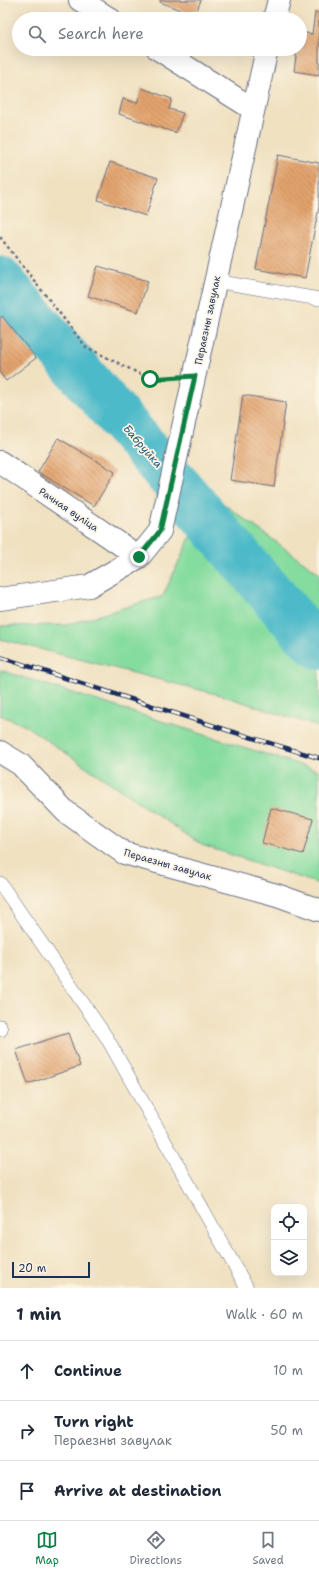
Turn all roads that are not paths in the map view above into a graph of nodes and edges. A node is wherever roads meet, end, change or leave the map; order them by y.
1 (80, 0) edge
2 (278, 0) edge
3 (99, 12) edge
4 (275, 12) edge
5 (169, 56) edge
6 (265, 56) edge
7 (253, 109) junction
8 (215, 281) junction
9 (319, 299) edge
10 (0, 462) edge
11 (139, 557) junction
12 (0, 598) edge
13 (0, 752) edge
14 (0, 883) edge
15 (319, 910) edge
16 (0, 1026) edge
17 (0, 1030) edge
18 (247, 1288) edge

1 - 3 street
2 - 4 street
5 - 7 street
6 - 7 street, Пераезны завулак
7 - 8 street, Пераезны завулак
8 - 9 lane
8 - 11 street, Пераезны завулак
10 - 11 street, Рачная вуліца
11 - 12 street, Пераезны завулак
13 - 15 street, Пераезны завулак
14 - 18 lane
16 - 17 lane

